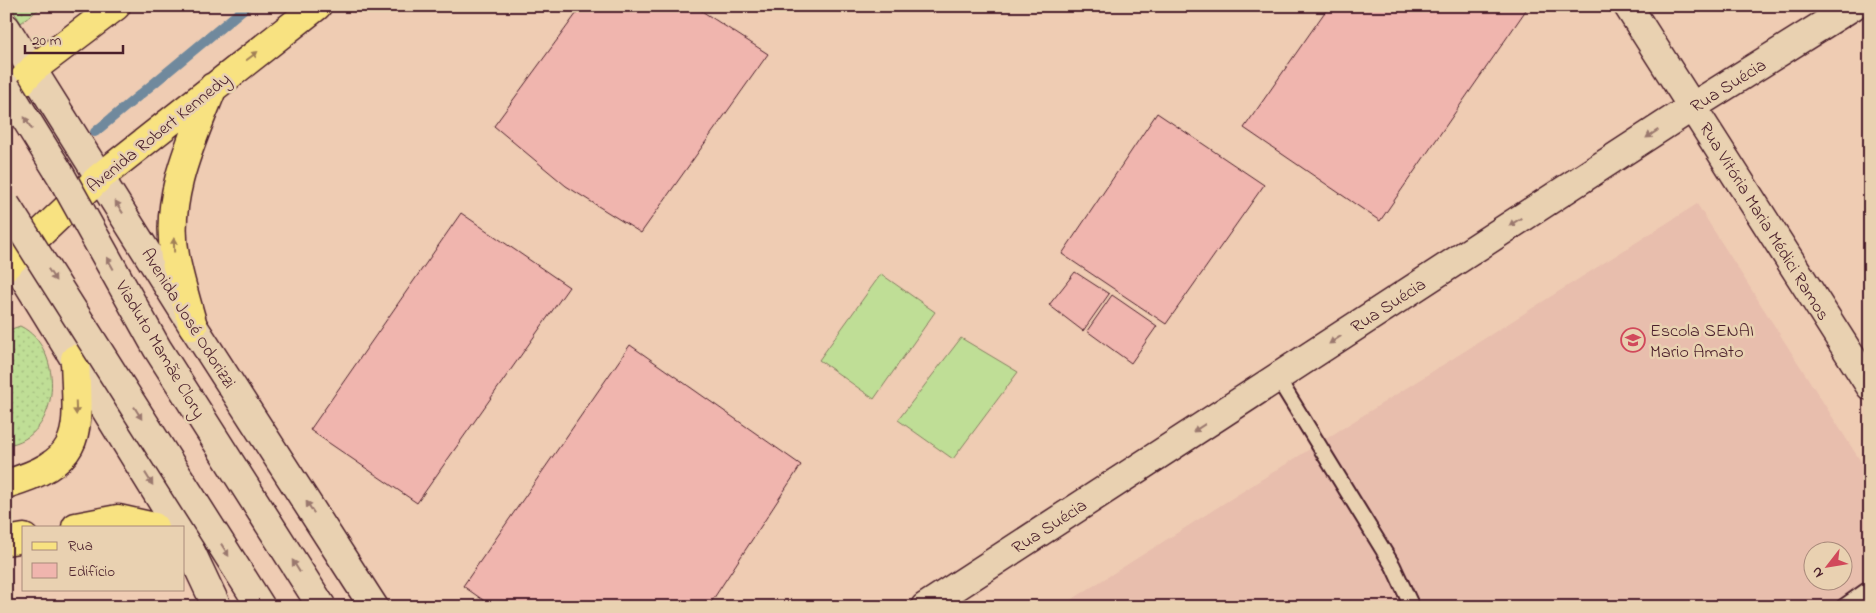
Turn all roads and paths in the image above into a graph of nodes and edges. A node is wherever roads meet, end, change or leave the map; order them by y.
1 (116, 6) edge
2 (317, 6) edge
3 (1628, 6) edge
4 (1853, 6) edge
5 (6, 28) edge
6 (33, 69) junction
7 (213, 86) junction
8 (6, 87) edge
9 (6, 98) edge
10 (1692, 107) junction
11 (100, 177) junction
12 (6, 205) edge
13 (9, 258) edge
14 (193, 326) junction
15 (75, 359) junction
16 (1278, 377) junction
17 (1870, 386) edge
18 (6, 484) edge
19 (81, 526) edge
20 (150, 526) edge
21 (177, 526) edge
22 (22, 538) edge
23 (185, 539) edge
24 (6, 541) edge
25 (1870, 588) edge
26 (217, 607) edge
27 (261, 607) edge
28 (322, 607) edge
29 (374, 607) edge
30 (925, 607) edge
31 (1412, 607) edge
32 (1843, 607) edge

1 - 6 main road
7 -> 2 main road, Avenida Robert Kennedy
3 - 10 street, Rua Vitória Maria Médici Ramos
4 - 10 street, Rua Suécia
5 - 6 street, Avenida José Odorizzi
6 - 9 main road
6 - 11 street, Avenida José Odorizzi
7 - 11 main road, Avenida Robert Kennedy
14 -> 7 main road
28 -> 8 street, Viaduto Mamãe Clory, bridge
10 -> 16 street, Rua Suécia
10 - 17 street, Rua Vitória Maria Médici Ramos
11 - 13 main road, Avenida Robert Kennedy
14 -> 11 street, Avenida José Odorizzi
12 -> 27 street, bridge
13 - 15 street
29 -> 14 street, Avenida José Odorizzi
15 -> 18 main road
15 -> 21 street
16 -> 30 street, Rua Suécia
16 - 31 lane
19 - 20 main road
22 - 24 main road
23 - 26 street
25 - 32 lane

